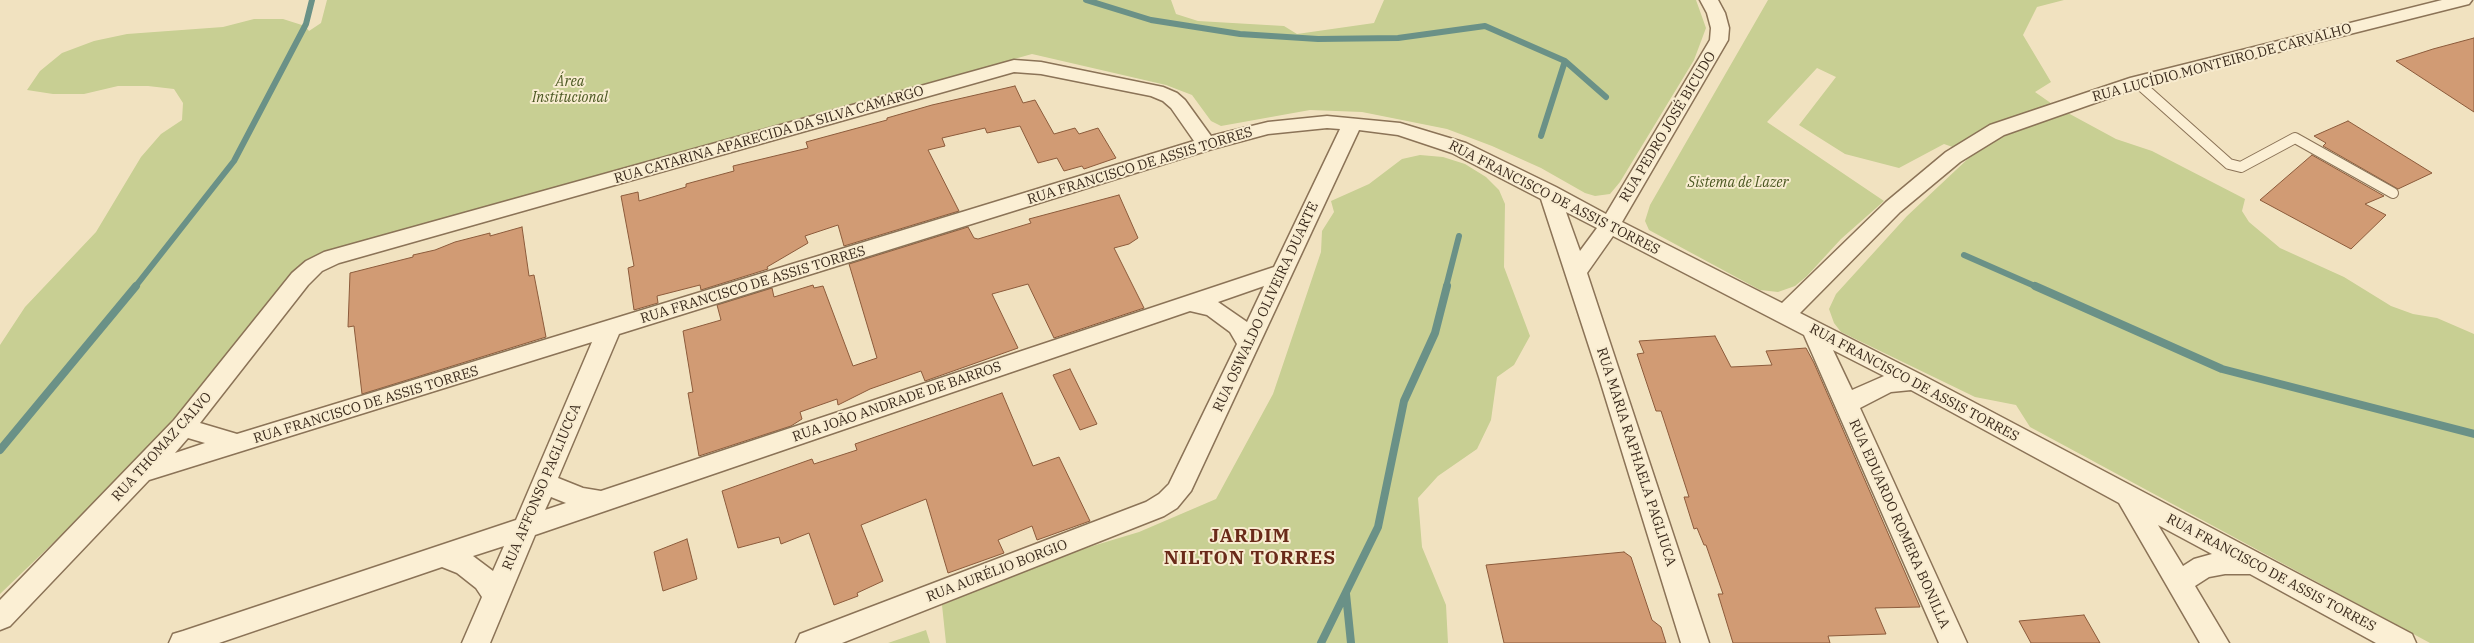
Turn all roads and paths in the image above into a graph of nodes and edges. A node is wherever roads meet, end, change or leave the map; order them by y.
1 (1709, 0) edge
2 (2463, 0) edge
3 (2137, 82) junction
4 (1353, 123) junction
5 (1206, 144) junction
6 (1549, 192) junction
7 (2393, 193) dead end
8 (1610, 225) junction
9 (314, 266) joint
10 (1282, 272) junction
11 (1576, 272) junction
12 (1190, 303) junction
13 (1784, 315) junction
14 (609, 330) junction
15 (1813, 330) junction
16 (1248, 343) junction
17 (1914, 381) junction
18 (1846, 405) junction
19 (183, 427) junction
20 (239, 444) junction
21 (141, 473) junction
22 (544, 483) junction
23 (1178, 490) joint
24 (2128, 497) junction
25 (604, 502) junction
26 (523, 529) junction
27 (444, 556) junction
28 (2253, 563) junction
29 (2180, 582) junction
30 (496, 594) junction
31 (0, 618) edge
32 (183, 643) edge
33 (476, 643) edge
34 (810, 643) edge
35 (1695, 643) edge
36 (1953, 643) edge
37 (2215, 643) edge
38 (2402, 643) edge

1 - 8 street, RUA PEDRO JOSÉ BICUDO
2 - 3 street, RUA LUCÍDIO MONTEIRO DE CARVALHO
3 - 7 lane
3 - 13 street, RUA LUCÍDIO MONTEIRO DE CARVALHO
4 - 5 street, RUA FRANCISCO DE ASSIS TORRES
4 - 6 street, RUA FRANCISCO DE ASSIS TORRES
4 - 10 street, RUA OSWALDO OLIVEIRA DUARTE
5 - 9 street, RUA CATARINA APARECIDA DA SILVA CAMARGO
5 - 14 street, RUA FRANCISCO DE ASSIS TORRES
6 - 8 street, RUA FRANCISCO DE ASSIS TORRES
6 - 11 street, RUA MARIA RAPHAELA PAGLIUCA
8 - 11 street
8 - 13 street, RUA FRANCISCO DE ASSIS TORRES
9 - 19 street, RUA THOMAZ CALVO
10 - 12 street, RUA JOÃO ANDRADE DE BARROS
10 - 16 street, RUA OSWALDO OLIVEIRA DUARTE
11 - 35 street, RUA MARIA RAPHAELA PAGLIUCA
12 - 16 street
12 - 25 street, RUA JOÃO ANDRADE DE BARROS
13 - 15 street, RUA FRANCISCO DE ASSIS TORRES
14 - 20 street, RUA FRANCISCO DE ASSIS TORRES
14 - 22 street, RUA AFFONSO PAGLIUCCA
15 - 17 street, RUA FRANCISCO DE ASSIS TORRES
15 - 18 street, RUA EDUARDO ROMERA BONILLA
16 - 23 street, RUA OSWALDO OLIVEIRA DUARTE
17 - 18 street, RUA EDUARDO ROMERA BONILLA
17 - 24 street, RUA FRANCISCO DE ASSIS TORRES
18 - 36 street, RUA EDUARDO ROMERA BONILLA
19 - 20 street, RUA FRANCISCO DE ASSIS TORRES
19 - 21 street, RUA THOMAZ CALVO
20 - 21 street, RUA FRANCISCO DE ASSIS TORRES
21 - 31 street, RUA THOMAZ CALVO
22 - 25 street, RUA JOÃO ANDRADE DE BARROS
22 - 26 street, RUA AFFONSO PAGLIUCCA
23 - 34 street, RUA AURÉLIO BORGIO
24 - 28 street, RUA FRANCISCO DE ASSIS TORRES
24 - 29 street
25 - 26 street, RUA JOÃO ANDRADE DE BARROS
26 - 27 street, RUA JOÃO ANDRADE DE BARROS
26 - 30 street, RUA AFFONSO PAGLIUCCA
27 - 30 street
27 - 32 street, RUA JOÃO ANDRADE DE BARROS
28 - 29 street
28 - 38 street, RUA FRANCISCO DE ASSIS TORRES
29 - 37 street
30 - 33 street, RUA AFFONSO PAGLIUCCA

